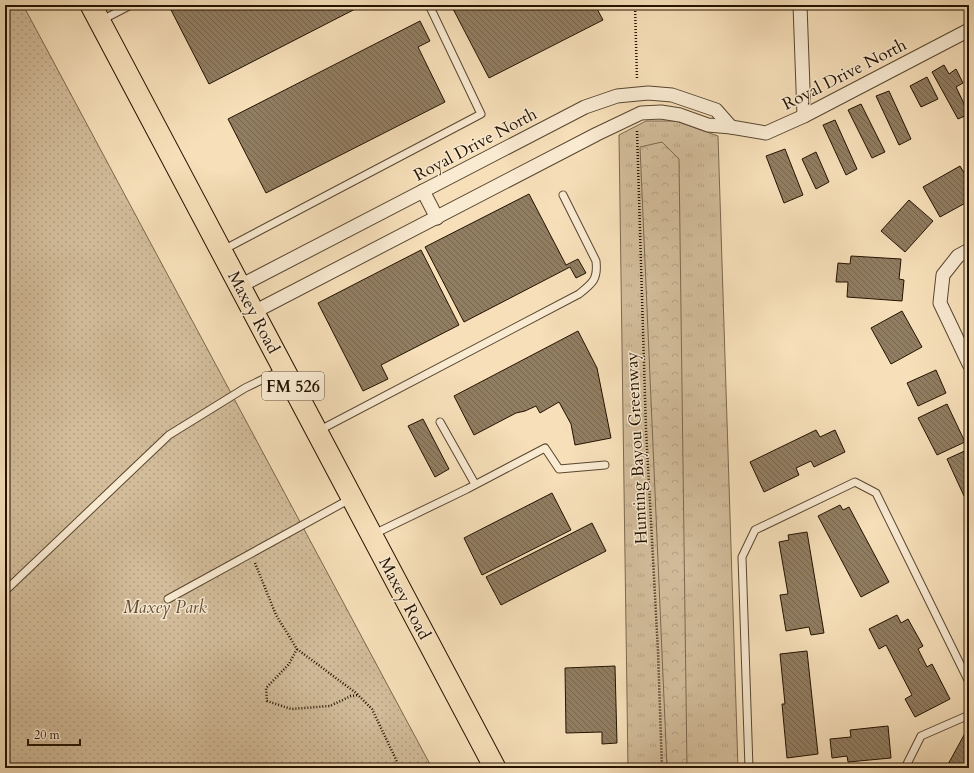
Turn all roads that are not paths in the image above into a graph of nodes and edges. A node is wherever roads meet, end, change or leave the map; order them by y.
1 (131, 5) edge
2 (429, 5) edge
3 (800, 5) edge
4 (95, 13) edge
5 (969, 30) edge
6 (804, 116) junction
7 (731, 127) junction
8 (423, 191) junction
9 (563, 195) dead end
10 (437, 218) junction
11 (969, 250) edge
12 (221, 251) junction
13 (240, 286) junction
14 (254, 312) junction
15 (969, 364) edge
16 (284, 368) junction
17 (440, 422) dead end
18 (317, 431) junction
19 (605, 465) dead end
20 (475, 484) junction
21 (352, 498) junction
22 (372, 535) junction
23 (5, 591) edge
24 (168, 599) dead end
25 (969, 682) edge
26 (969, 715) edge
27 (495, 768) edge
28 (749, 768) edge
29 (905, 768) edge

1 - 4 lane
2 - 12 lane
3 - 6 street
4 - 12 main road, Maxey Road / FM 526
5 - 6 street, Royal Drive North
6 - 7 street, Royal Drive North
7 - 8 street, Royal Drive North
7 - 10 street, Royal Drive North
8 - 10 street
8 - 13 street, Royal Drive North
9 - 18 lane
10 - 14 street, Royal Drive North
11 - 15 street
12 - 13 main road, Maxey Road / FM 526
13 - 14 main road, Maxey Road / FM 526
14 - 16 main road, Maxey Road / FM 526
16 - 18 main road, Maxey Road / FM 526
16 - 23 lane
17 - 20 lane
18 - 21 main road, Maxey Road / FM 526
19 - 20 lane
20 - 22 lane
21 - 22 main road, Maxey Road / FM 526
21 - 24 lane
22 - 27 main road, Maxey Road / FM 526
25 - 28 lane
26 - 29 lane

